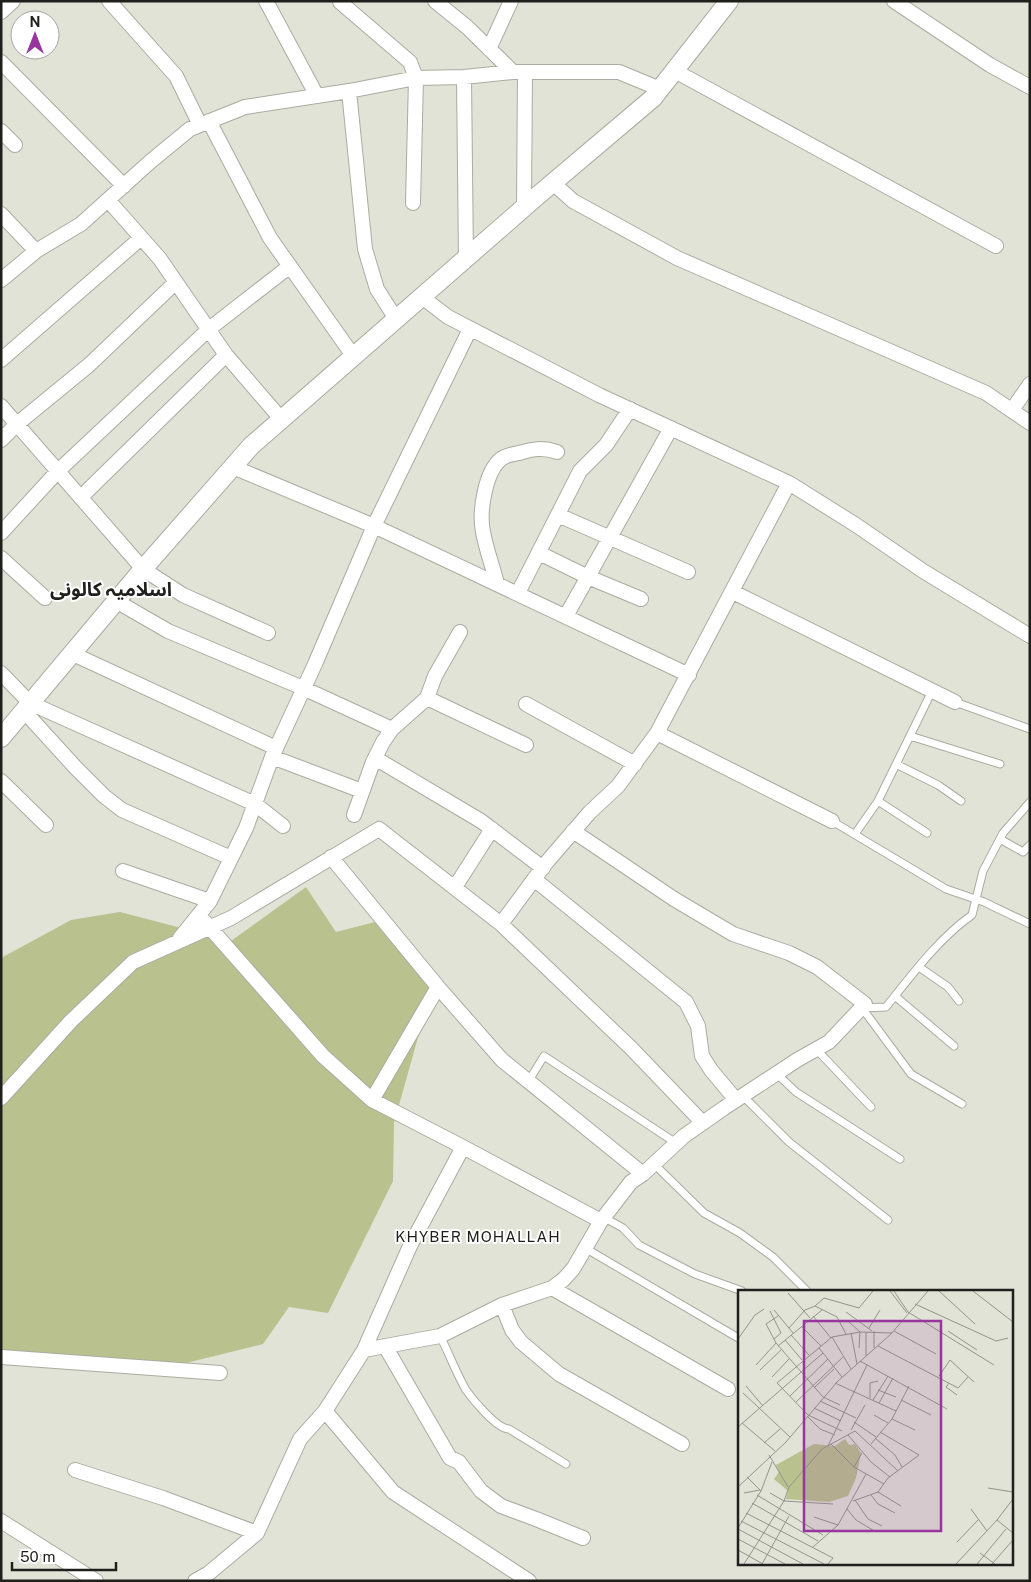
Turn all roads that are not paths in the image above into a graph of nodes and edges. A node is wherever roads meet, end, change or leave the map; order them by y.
1 (12, 1) edge
2 (109, 1) edge
3 (266, 1) edge
4 (435, 1) edge
5 (510, 1) edge
6 (729, 1) edge
7 (894, 1) edge
8 (340, 2) dead end
9 (1, 12) edge
10 (490, 49) junction
11 (1, 62) edge
12 (675, 71) junction
13 (519, 72) junction
14 (464, 77) junction
15 (416, 78) junction
16 (1030, 87) edge
17 (660, 89) junction
18 (349, 90) junction
19 (317, 96) junction
20 (205, 123) junction
21 (1, 131) edge
22 (15, 145) dead end
23 (553, 183) junction
24 (124, 186) junction
25 (108, 200) junction
26 (413, 203) dead end
27 (524, 207) junction
28 (1, 214) edge
29 (142, 238) junction
30 (996, 246) dead end
31 (36, 251) junction
32 (466, 259) junction
33 (290, 266) junction
34 (1, 280) edge
35 (176, 282) junction
36 (422, 296) junction
37 (396, 320) junction
38 (209, 329) junction
39 (470, 329) junction
40 (226, 355) junction
41 (354, 357) junction
42 (1, 360) edge
43 (1030, 384) edge
44 (1, 406) edge
45 (630, 409) junction
46 (1012, 410) junction
47 (282, 420) junction
48 (1030, 423) edge
49 (17, 424) junction
50 (671, 428) junction
51 (1, 440) edge
52 (557, 452) dead end
53 (233, 468) junction
54 (58, 471) junction
55 (789, 483) junction
56 (81, 497) junction
57 (558, 515) junction
58 (374, 526) junction
59 (1, 532) edge
60 (610, 538) junction
61 (539, 553) junction
62 (1, 558) edge
63 (143, 569) junction
64 (688, 572) dead end
65 (588, 577) junction
66 (497, 584) junction
67 (733, 592) junction
68 (518, 593) junction
69 (45, 598) dead end
70 (641, 599) dead end
71 (116, 601) junction
72 (566, 616) junction
73 (460, 632) dead end
74 (268, 633) dead end
75 (1030, 636) edge
76 (73, 654) junction
77 (1, 673) edge
78 (689, 675) junction
79 (303, 688) junction
80 (932, 691) junction
81 (427, 698) junction
82 (955, 702) joint
83 (526, 704) dead end
84 (27, 707) junction
85 (392, 728) junction
86 (1030, 729) edge
87 (657, 733) junction
88 (910, 736) junction
89 (1, 738) edge
90 (526, 745) dead end
91 (274, 753) junction
92 (375, 758) junction
93 (635, 764) junction
94 (896, 764) junction
95 (1000, 764) dead end
96 (1, 781) edge
97 (362, 791) junction
98 (878, 801) junction
99 (961, 802) dead end
100 (1030, 802) edge
101 (255, 804) junction
102 (354, 814) dead end
103 (832, 821) joint
104 (46, 825) dead end
105 (283, 826) dead end
106 (492, 829) junction
107 (573, 831) junction
108 (927, 833) dead end
109 (855, 834) junction
110 (1000, 839) junction
111 (1030, 844) edge
112 (331, 857) junction
113 (231, 858) junction
114 (123, 871) dead end
115 (538, 873) junction
116 (454, 888) junction
117 (976, 899) junction
118 (210, 901) junction
119 (199, 916) junction
120 (501, 924) junction
121 (1030, 924) edge
122 (209, 927) junction
123 (178, 941) junction
124 (919, 967) junction
125 (438, 988) junction
126 (895, 996) junction
127 (958, 1001) dead end
128 (862, 1008) junction
129 (954, 1046) dead end
130 (816, 1049) junction
131 (777, 1074) junction
132 (528, 1082) junction
133 (1, 1098) edge
134 (740, 1098) junction
135 (372, 1100) junction
136 (962, 1104) dead end
137 (871, 1107) dead end
138 (703, 1123) junction
139 (676, 1143) junction
140 (463, 1147) junction
141 (900, 1159) dead end
142 (654, 1164) junction
143 (643, 1174) junction
144 (602, 1219) junction
145 (888, 1220) dead end
146 (585, 1248) junction
147 (552, 1288) junction
148 (739, 1290) edge
149 (806, 1290) edge
150 (502, 1305) junction
151 (440, 1336) junction
152 (738, 1338) edge
153 (385, 1346) junction
154 (364, 1350) junction
155 (1, 1357) edge
156 (220, 1373) dead end
157 (728, 1389) dead end
158 (326, 1411) junction
159 (682, 1444) dead end
160 (566, 1464) dead end
161 (75, 1470) dead end
162 (1, 1521) edge
163 (257, 1533) junction
164 (583, 1538) dead end
165 (211, 1577) edge
166 (96, 1581) edge
167 (195, 1581) edge
168 (529, 1581) edge

1 - 9 street
2 - 20 street
3 - 19 street
4 - 10 street
5 - 10 street
6 - 12 street
7 - 16 street
8 - 15 street
10 - 13 street
11 - 24 street
12 - 17 street
12 - 30 street
13 - 14 street
13 - 17 street
13 - 27 street
14 - 15 street
14 - 32 street
15 - 18 street
15 - 26 street
17 - 23 street
18 - 19 street
18 - 37 street
19 - 20 street
20 - 24 street
20 - 33 street
21 - 22 street
23 - 27 street
23 - 46 street
24 - 25 street
25 - 29 street
25 - 31 street
27 - 32 street
28 - 31 street
29 - 35 street
29 - 42 street
31 - 34 street
32 - 36 street
33 - 38 street
33 - 41 street
35 - 38 street
35 - 49 street
36 - 37 street
36 - 39 street
37 - 41 street
38 - 40 street
38 - 54 street
39 - 45 street
39 - 58 street
40 - 47 street
40 - 56 street
41 - 47 street
43 - 46 street
44 - 49 street
45 - 50 street
45 - 57 street
46 - 48 street
47 - 53 street
49 - 51 street
49 - 54 street
50 - 55 street
50 - 60 street
52 - 66 street
53 - 58 street
53 - 63 street
54 - 56 street
54 - 59 street
55 - 67 street
55 - 75 street
56 - 63 street
57 - 60 street
57 - 61 street
58 - 66 street
58 - 79 street
60 - 64 street
60 - 65 street
61 - 65 street
61 - 68 street
62 - 69 street
63 - 71 street
63 - 74 street
65 - 70 street
65 - 72 street
66 - 68 street
67 - 78 street
67 - 80 street
68 - 72 street
71 - 76 street
71 - 79 street
72 - 78 street
73 - 81 street
76 - 84 street
76 - 91 street
77 - 84 street
78 - 87 street
79 - 85 street
79 - 91 street
80 - 82 street
80 - 88 lane
81 - 85 street
81 - 90 street
82 - 86 lane
83 - 93 street
84 - 89 street
84 - 101 street
84 - 113 street
85 - 92 street
87 - 93 street
87 - 103 street
88 - 94 lane
88 - 95 lane
91 - 97 street
91 - 101 street
92 - 97 street
92 - 106 street
93 - 107 street
94 - 98 lane
94 - 99 lane
96 - 104 street
97 - 102 street
98 - 108 lane
98 - 109 lane
100 - 110 lane
101 - 105 street
101 - 113 street
103 - 109 lane
106 - 115 street
106 - 116 street
107 - 115 street
107 - 128 street
109 - 117 lane
110 - 111 lane
110 - 117 lane
112 - 116 street
112 - 122 street
112 - 125 street
113 - 118 street
114 - 118 street
115 - 120 street
115 - 134 street
116 - 120 street
117 - 121 lane
117 - 124 lane
118 - 119 street
119 - 122 street
119 - 123 street
120 - 138 street
122 - 123 street
122 - 135 street
123 - 133 street
124 - 126 lane
124 - 127 lane
125 - 132 street
125 - 135 street
126 - 128 lane
126 - 129 lane
128 - 130 street
128 - 136 lane
130 - 131 street
130 - 137 lane
131 - 134 street
131 - 141 lane
132 - 139 lane
132 - 143 street
134 - 138 street
134 - 145 lane
135 - 140 street
138 - 139 street
139 - 142 street
140 - 144 street
140 - 154 street
142 - 143 street
142 - 149 lane
143 - 144 street
144 - 146 street
144 - 148 lane
146 - 147 street
146 - 152 lane
147 - 150 street
147 - 157 street
150 - 151 street
150 - 159 street
151 - 153 street
151 - 160 lane
153 - 154 street
153 - 164 street
154 - 158 street
155 - 156 street
158 - 163 street
158 - 168 street
161 - 163 street
162 - 166 street
163 - 165 street
165 - 167 street

